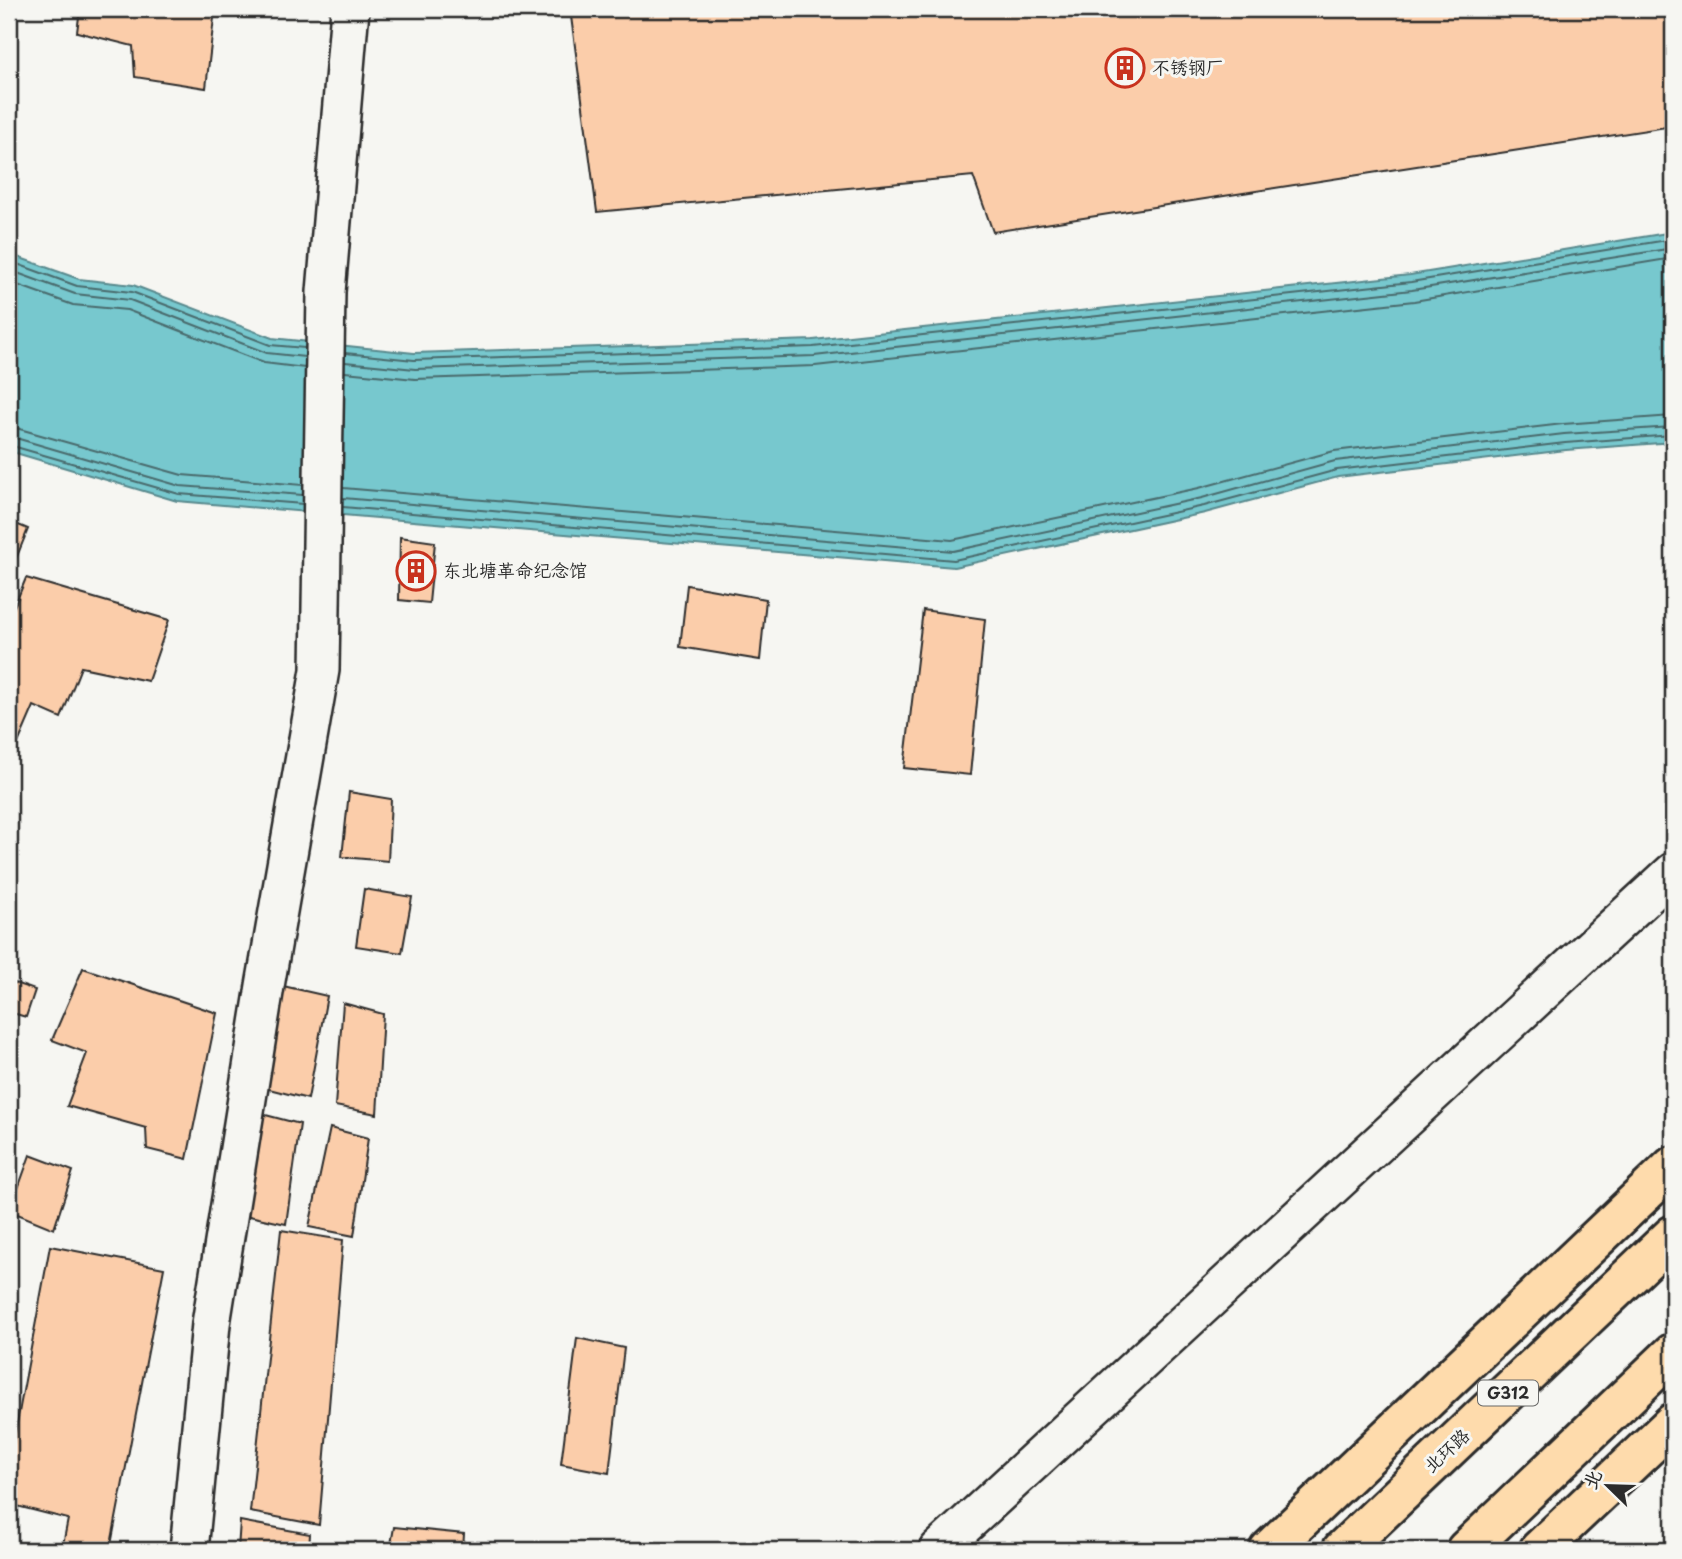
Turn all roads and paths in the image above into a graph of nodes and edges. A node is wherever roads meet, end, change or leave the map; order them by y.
1 (351, 9) edge
2 (1673, 872) edge
3 (1673, 1166) edge
4 (1673, 1235) edge
5 (1673, 1353) edge
6 (1673, 1423) edge
7 (189, 1550) edge
8 (938, 1550) edge
9 (1269, 1550) edge
10 (1342, 1550) edge
11 (1466, 1550) edge
12 (1539, 1550) edge

1 - 7 street
2 - 8 street
3 - 9 highway
4 - 10 highway, 北环路 / G312
5 - 11 highway
6 - 12 highway

